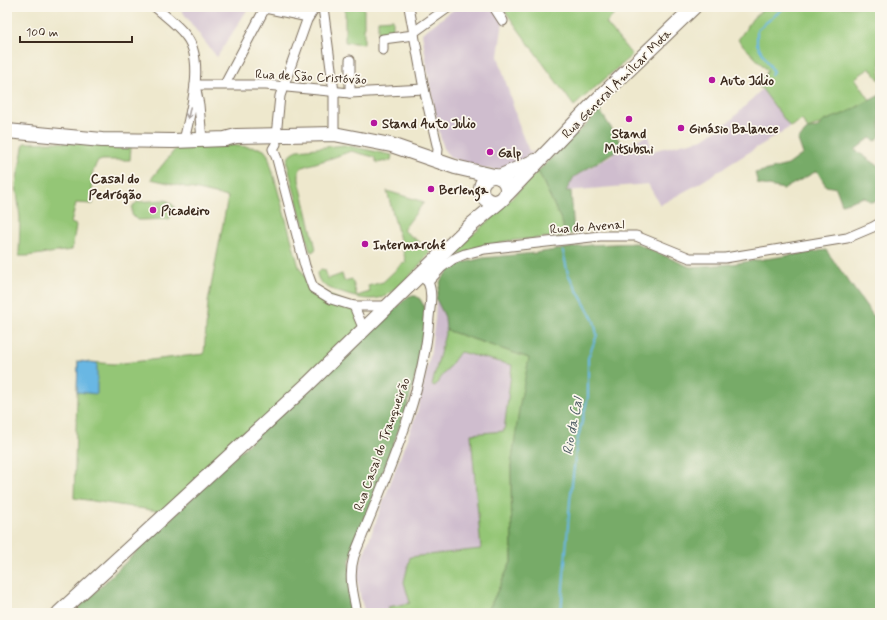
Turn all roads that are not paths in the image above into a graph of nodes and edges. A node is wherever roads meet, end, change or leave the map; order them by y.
1 (155, 7) edge
2 (315, 7) edge
3 (323, 7) edge
4 (409, 7) edge
5 (449, 7) edge
6 (494, 7) edge
7 (694, 7) edge
8 (308, 17) junction
9 (503, 21) dead end
10 (414, 33) junction
11 (383, 50) dead end
12 (350, 60) dead end
13 (224, 84) junction
14 (195, 85) junction
15 (284, 86) junction
16 (424, 89) junction
17 (334, 92) junction
18 (350, 93) junction
19 (7, 131) edge
20 (337, 135) junction
21 (184, 140) junction
22 (202, 140) junction
23 (276, 140) junction
24 (539, 159) junction
25 (437, 160) junction
26 (455, 167) junction
27 (496, 177) junction
28 (482, 194) junction
29 (503, 198) junction
30 (880, 223) edge
31 (470, 226) junction
32 (423, 278) junction
33 (354, 306) junction
34 (389, 306) junction
35 (364, 330) junction
36 (59, 613) edge
37 (357, 613) edge

1 - 14 street
2 - 8 street
3 - 17 street
4 - 10 street
5 - 10 street
6 - 9 street
7 - 24 main road, Rua General Amílcar Mota
8 - 13 street
8 - 15 street
10 - 11 street
10 - 16 street
12 - 18 street
13 - 14 street, Rua de São Cristóvão
13 - 15 street, Rua de São Cristóvão
14 -> 21 street
14 - 22 street
15 - 17 street, Rua de São Cristóvão
15 - 23 street
16 - 18 street, Rua de São Cristóvão
16 - 25 street
17 - 18 street, Rua de São Cristóvão
17 - 20 street
19 - 21 main road
20 - 23 main road
20 - 25 main road
21 - 22 main road
22 - 23 main road
23 - 33 street
24 - 27 main road, Rua General Amílcar Mota
24 - 29 main road, Rua General Amílcar Mota
25 - 26 main road
26 - 27 main road
26 - 28 main road
27 - 28 main road
27 - 29 main road
28 - 29 main road
28 - 31 main road
29 - 31 main road, Rua General Amílcar Mota
30 - 32 street, Rua do Avenal
31 - 32 main road, Rua General Amílcar Mota
32 - 34 main road, Rua General Amílcar Mota
32 - 37 street, Rua Casal do Tranqueirão
33 - 34 street
33 - 35 street
34 - 35 main road, Rua General Amílcar Mota
35 - 36 main road, Rua General Amílcar Mota

